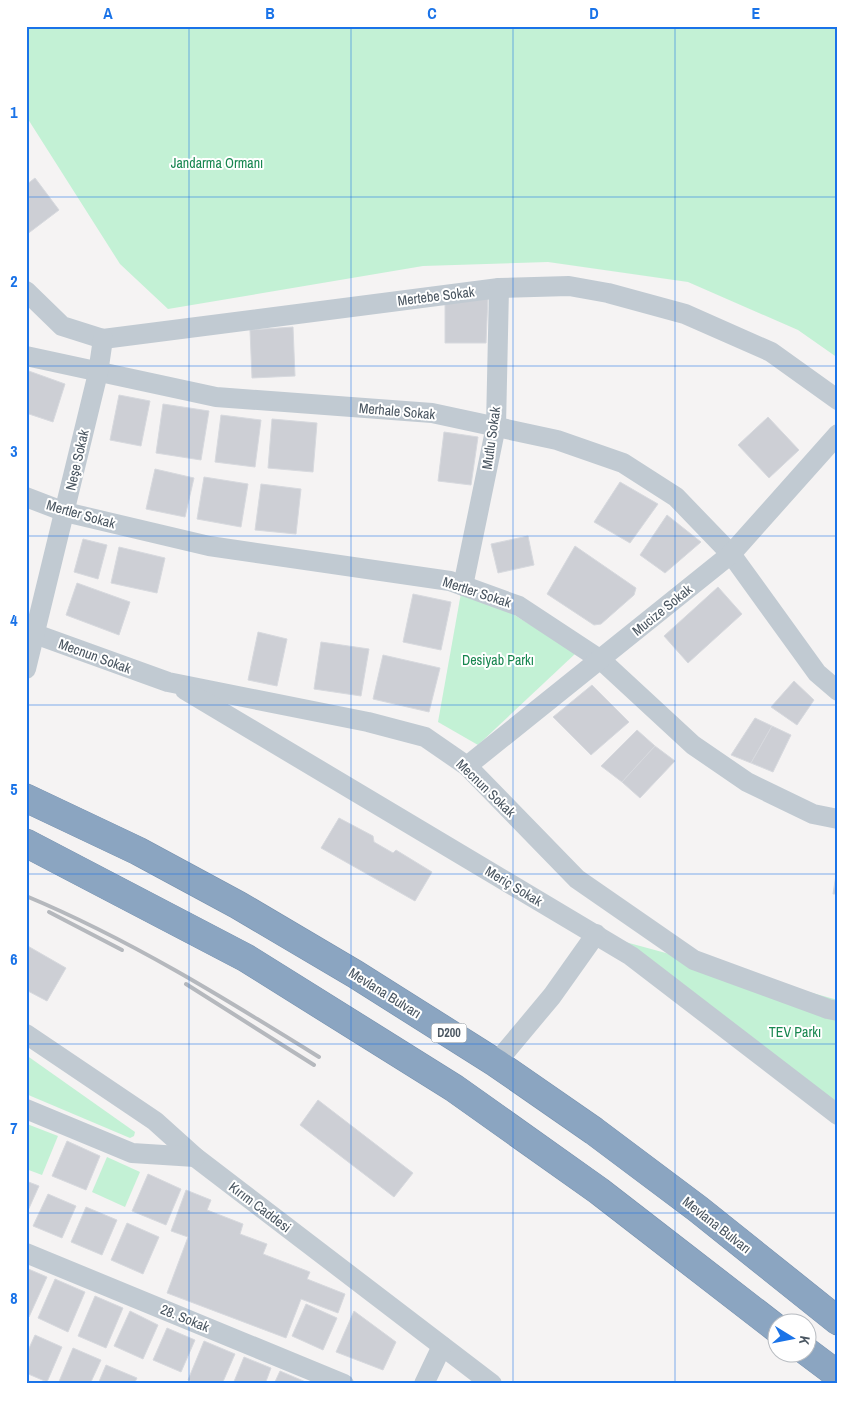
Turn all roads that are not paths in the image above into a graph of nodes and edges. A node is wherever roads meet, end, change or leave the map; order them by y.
1 (500, 288) junction
2 (26, 291) edge
3 (103, 339) junction
4 (26, 356) edge
5 (98, 373) junction
6 (838, 400) edge
7 (496, 426) junction
8 (838, 434) edge
9 (26, 497) edge
10 (65, 512) junction
11 (731, 554) junction
12 (463, 586) junction
13 (35, 634) junction
14 (602, 660) junction
15 (26, 669) edge
16 (172, 683) junction
17 (838, 691) edge
18 (468, 766) junction
19 (26, 798) edge
20 (838, 819) edge
21 (26, 842) edge
22 (596, 934) junction
23 (838, 1011) edge
24 (26, 1034) edge
25 (496, 1063) junction
26 (26, 1110) edge
27 (838, 1115) edge
28 (195, 1157) junction
29 (26, 1253) edge
30 (766, 1320) edge
31 (838, 1322) edge
32 (442, 1346) junction
33 (816, 1358) edge
34 (838, 1375) edge
35 (344, 1384) edge
36 (424, 1384) edge
37 (492, 1384) edge

1 - 3 street, Mertebe Sokak
1 - 6 street, Mertebe Sokak
1 - 7 street, Mutlu Sokak
2 - 3 street, Mertebe Sokak
3 - 5 street, Neşe Sokak
4 - 5 street, Merhale Sokak
5 - 7 street, Merhale Sokak
5 - 10 street, Neşe Sokak
7 - 11 street, Merhale Sokak
7 - 12 street, Mutlu Sokak
8 - 11 street, Mucize Sokak
9 - 10 street, Mertler Sokak
10 - 12 street, Mertler Sokak
10 - 13 street, Neşe Sokak
11 - 14 street, Mucize Sokak
11 - 17 street, Merhale Sokak
12 - 14 street, Mertler Sokak
13 - 15 street, Neşe Sokak
13 - 16 street, Mecnun Sokak
14 - 18 street, Mucize Sokak
14 - 20 street, Mertler Sokak
16 - 18 street, Mecnun Sokak
16 - 22 street, Meriç Sokak
18 - 23 street, Mecnun Sokak
19 - 25 highway, Mevlana Bulvarı / D200
21 - 30 highway
22 - 25 street
22 - 27 street, Meriç Sokak
24 - 28 street, Kırım Caddesi
25 - 31 highway, Mevlana Bulvarı / D200
26 - 28 street
28 - 32 street, Kırım Caddesi
29 - 35 street, 28. Sokak
32 - 36 street
32 - 37 street, Kırım Caddesi
33 - 34 highway

